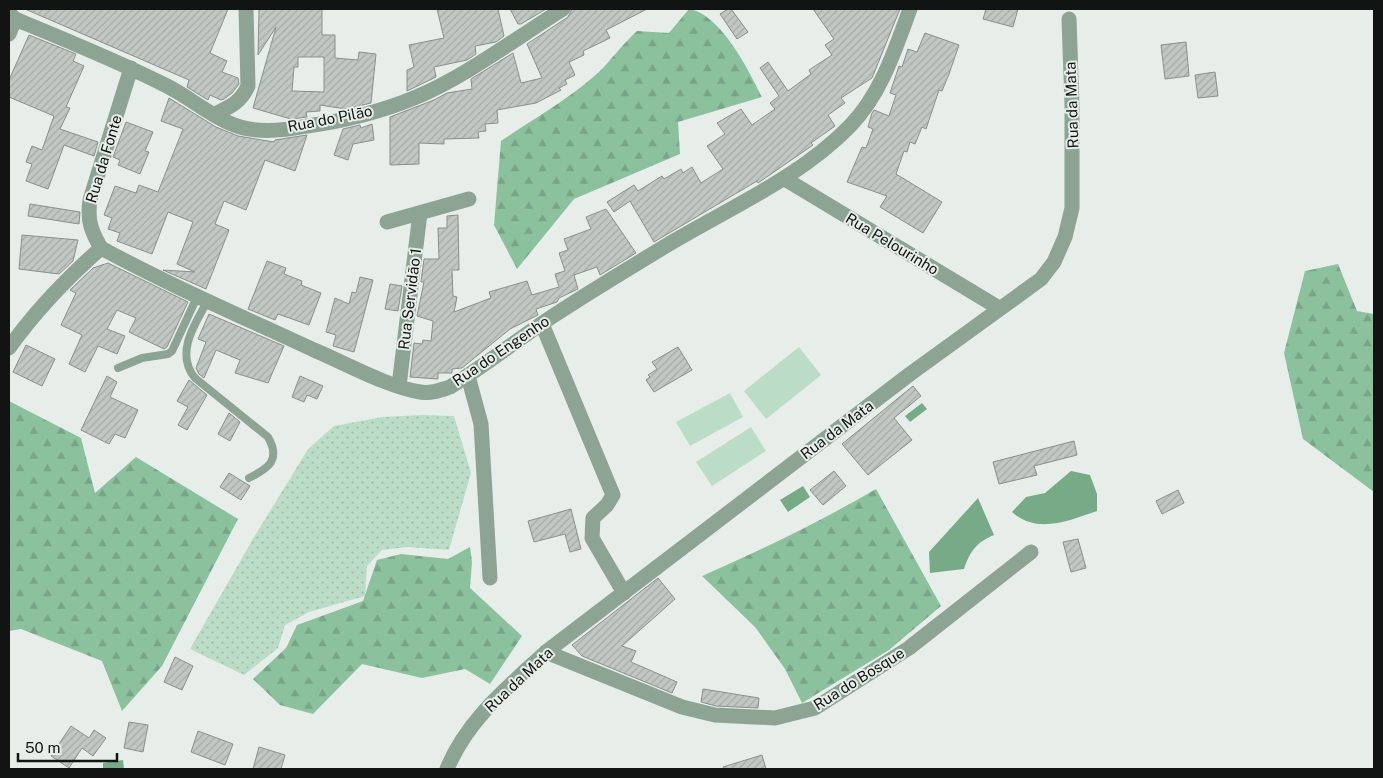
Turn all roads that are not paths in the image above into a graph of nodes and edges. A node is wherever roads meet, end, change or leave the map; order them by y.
1 (246, 9) edge
2 (563, 9) edge
3 (910, 9) edge
4 (12, 16) edge
5 (1069, 19) dead end
6 (9, 34) edge
7 (131, 68) junction
8 (214, 114) junction
9 (785, 179) junction
10 (469, 199) dead end
11 (420, 212) junction
12 (387, 222) dead end
13 (101, 248) junction
14 (202, 299) junction
15 (999, 308) junction
16 (542, 324) junction
17 (9, 348) edge
18 (118, 368) dead end
19 (468, 376) junction
20 (399, 386) junction
21 (249, 478) dead end
22 (1031, 552) dead end
23 (490, 578) dead end
24 (624, 593) junction
25 (546, 652) junction
26 (447, 769) edge

1 - 8 street
2 - 8 street, Rua do Pilão
3 - 9 street, Rua do Engenho
4 - 6 street
4 - 7 street, Rua do Pilão
5 - 15 street, Rua da Mata
7 - 8 street, Rua do Pilão
7 - 13 street, Rua da Fonte
9 - 15 street, Rua Pelourinho
9 - 16 street, Rua do Engenho
10 - 11 street
11 - 12 street
11 - 20 street, Rua Servidão 1
13 - 14 street, Rua do Engenho
13 - 17 street
14 - 18 lane
14 - 20 street, Rua do Engenho
14 - 21 lane
15 - 24 street, Rua da Mata
16 - 19 street, Rua do Engenho
16 - 24 street
19 - 20 street, Rua do Engenho
19 - 23 street
22 - 25 street, Rua do Bosque
24 - 25 street, Rua da Mata
25 - 26 street, Rua da Mata

